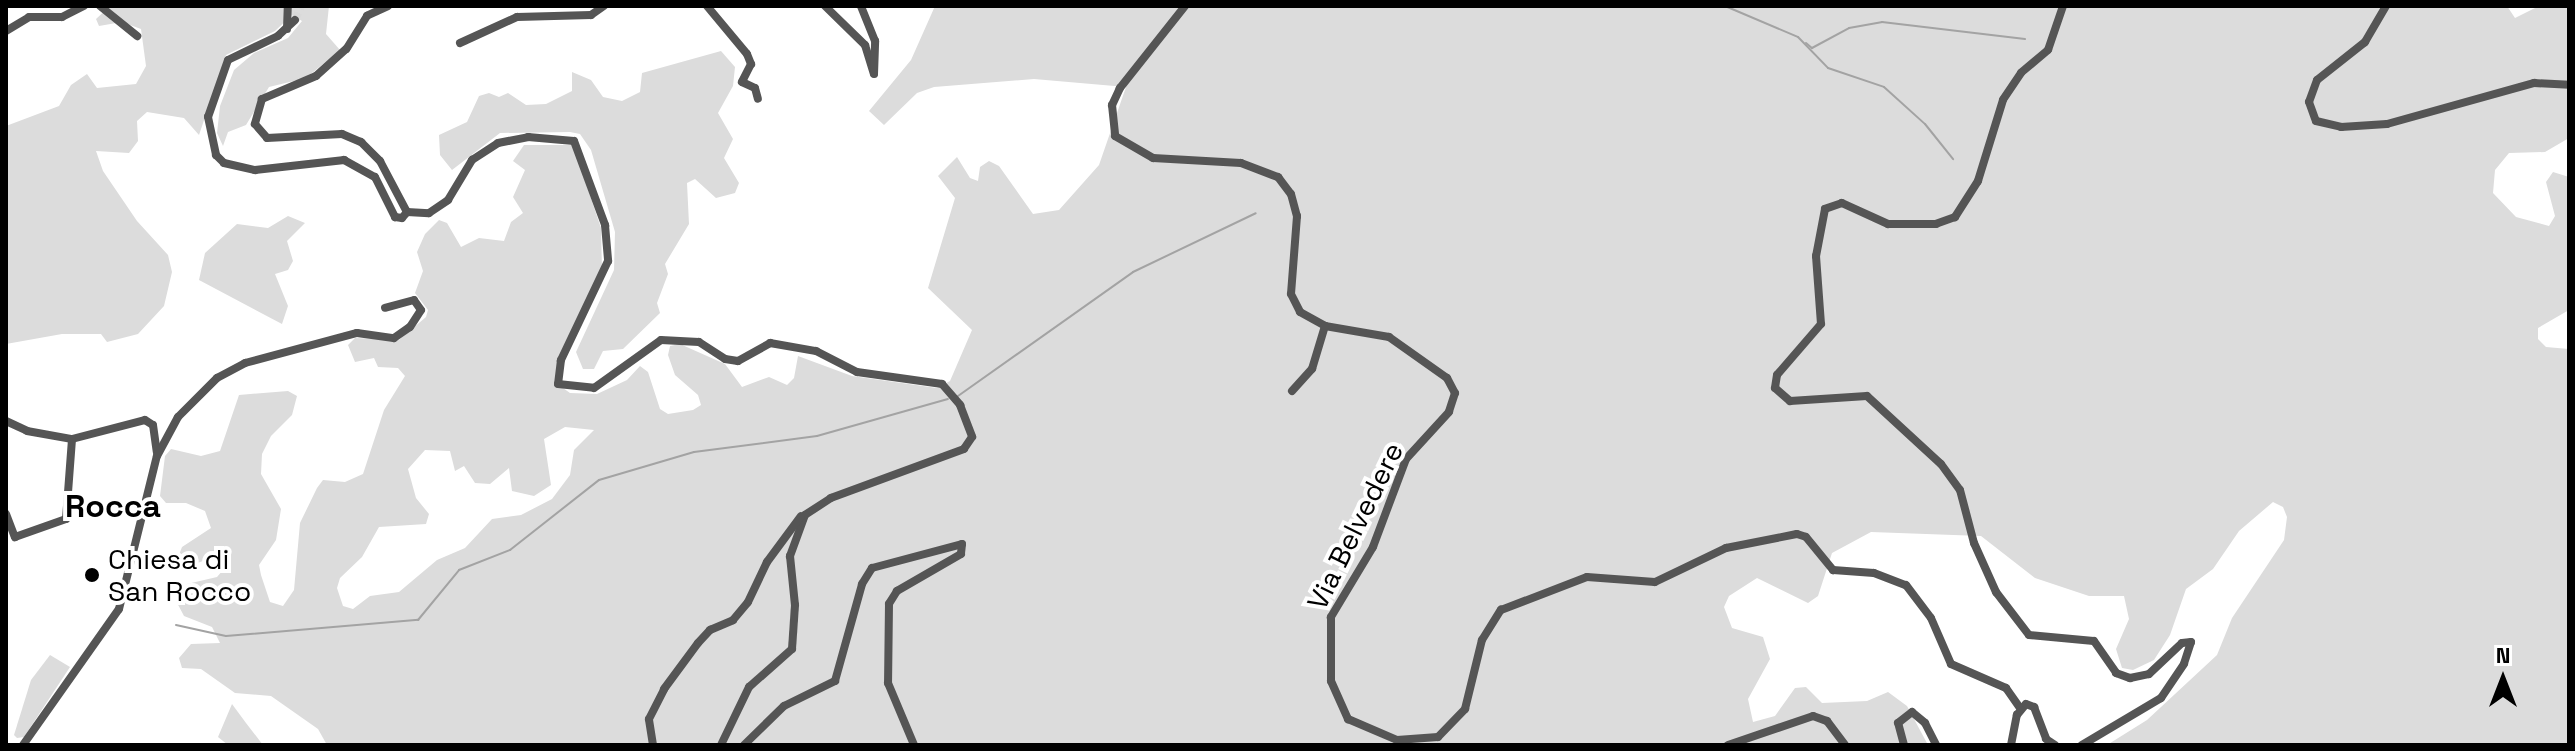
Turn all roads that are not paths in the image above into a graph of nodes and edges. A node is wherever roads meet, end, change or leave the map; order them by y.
1 (51, 6) edge
2 (84, 6) edge
3 (100, 6) edge
4 (288, 6) edge
5 (388, 6) edge
6 (604, 6) edge
7 (707, 6) edge
8 (825, 6) edge
9 (861, 6) edge
10 (1185, 6) edge
11 (2063, 6) edge
12 (2386, 6) edge
13 (578, 9) edge
14 (46, 15) junction
15 (295, 20) tunnel mouth
16 (6, 31) edge
17 (286, 31) junction
18 (137, 36) dead end
19 (460, 43) dead end
20 (2569, 85) edge
21 (758, 99) dead end
22 (407, 212) junction
23 (385, 308) dead end
24 (1325, 326) junction
25 (1292, 391) dead end
26 (6, 421) edge
27 (72, 439) junction
28 (157, 456) junction
29 (811, 509) junction
30 (6, 514) edge
31 (2020, 708) junction
32 (23, 745) edge
33 (653, 745) edge
34 (721, 745) edge
35 (744, 745) edge
36 (914, 745) edge
37 (1728, 745) edge
38 (1845, 745) edge
39 (1904, 745) edge
40 (1936, 745) edge
41 (2011, 745) edge
42 (2055, 745) edge
43 (2082, 745) edge

1 - 14 street
2 - 14 street
3 - 18 street
4 - 17 street
5 - 22 street
6 - 13 street
7 - 21 street
8 - 9 street
10 - 24 street, Via Belvedere
11 - 43 street
12 - 20 street
13 - 19 street
14 - 16 street
15 - 17 street
17 - 22 street
22 - 29 street
23 - 28 street
24 - 25 street
24 - 31 street, Via Belvedere
26 - 27 street
27 - 28 street
27 - 30 street
28 - 32 street
29 - 33 street
29 - 34 street
31 - 41 street
31 - 42 street
35 - 36 street
37 - 38 street
39 - 40 street

